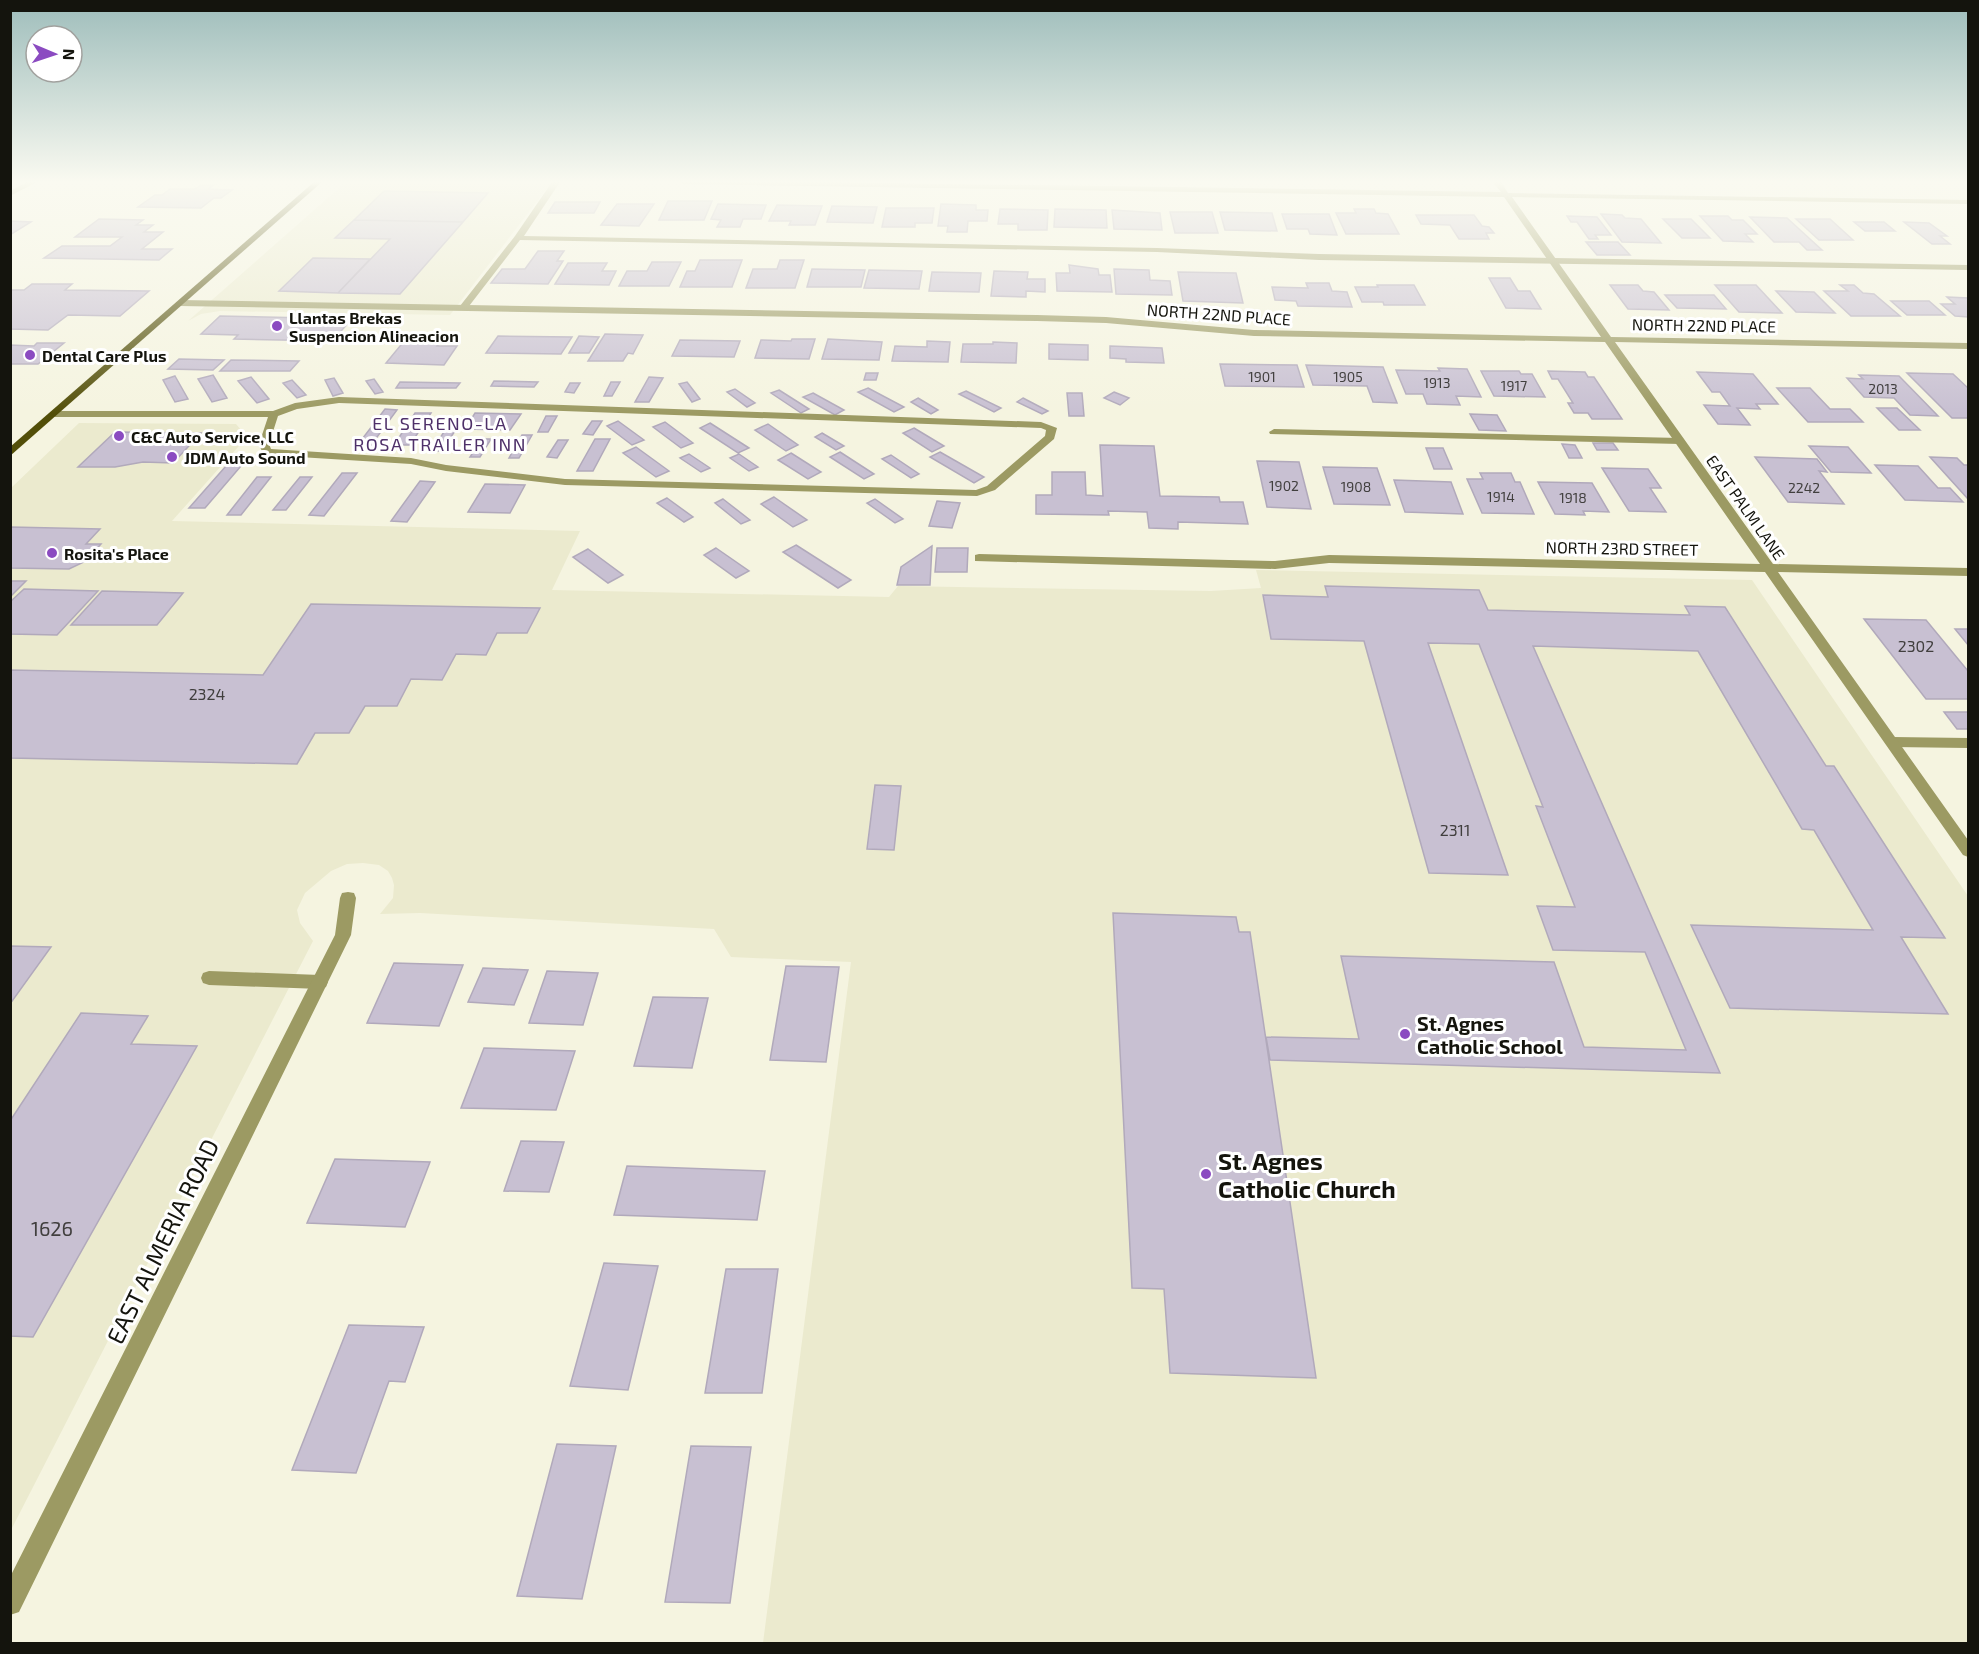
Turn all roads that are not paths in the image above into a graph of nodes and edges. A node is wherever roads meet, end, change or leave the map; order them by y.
1 (230, 259) edge
2 (501, 259) edge
3 (1472, 259) edge
4 (1554, 261) junction
5 (1968, 268) edge
6 (180, 303) junction
7 (463, 308) junction
8 (1608, 338) junction
9 (1968, 346) edge
10 (55, 414) junction
11 (274, 414) junction
12 (1274, 432) dead end
13 (1680, 441) junction
14 (10, 453) edge
15 (979, 558) dead end
16 (1768, 568) junction
17 (1968, 572) edge
18 (1893, 742) junction
19 (1968, 743) edge
20 (1968, 851) edge
21 (348, 898) dead end
22 (209, 978) dead end
23 (320, 982) junction
24 (10, 1603) edge

1 - 6 main road
2 - 7 street
3 - 4 street
4 - 5 street
4 - 8 street, EAST PALM LANE
6 - 7 street, NORTH 22ND PLACE
6 - 10 main road
7 - 8 street, NORTH 22ND PLACE
8 - 9 street, NORTH 22ND PLACE
8 - 13 street, EAST PALM LANE
10 - 11 street
10 - 14 main road
11 - 11 street
12 - 13 street
13 - 16 street, EAST PALM LANE
15 - 16 street, NORTH 23RD STREET
16 - 17 street, NORTH 23RD STREET
16 - 18 street, EAST PALM LANE
18 - 19 street
18 - 20 street, EAST PALM LANE
21 - 23 street, EAST ALMERIA ROAD
22 - 23 street
23 - 24 street, EAST ALMERIA ROAD

